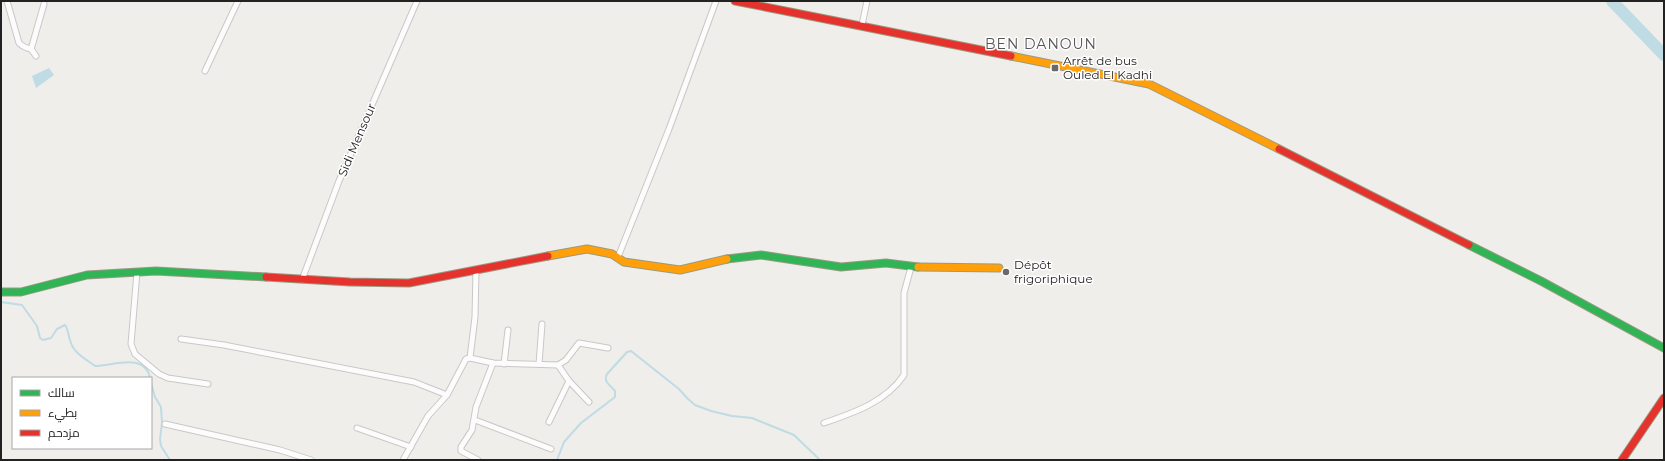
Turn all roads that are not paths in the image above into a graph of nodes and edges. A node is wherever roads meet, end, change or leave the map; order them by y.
1 (7, 1) edge
2 (238, 1) edge
3 (417, 1) edge
4 (716, 1) edge
5 (735, 1) edge
6 (867, 1) edge
7 (44, 4) dead end
8 (862, 25) junction
9 (31, 49) junction
10 (36, 56) dead end
11 (205, 71) dead end
12 (618, 257) junction
13 (911, 267) junction
14 (999, 268) dead end
15 (476, 271) junction
16 (137, 272) junction
17 (302, 280) junction
18 (1, 292) edge
19 (542, 324) dead end
20 (508, 330) dead end
21 (181, 339) dead end
22 (608, 348) dead end
23 (1664, 348) edge
24 (470, 358) junction
25 (493, 363) junction
26 (504, 364) junction
27 (539, 364) junction
28 (558, 365) junction
29 (569, 381) junction
30 (208, 384) dead end
31 (446, 394) junction
32 (1664, 398) edge
33 (589, 402) dead end
34 (475, 420) junction
35 (549, 422) dead end
36 (824, 423) dead end
37 (165, 424) dead end
38 (357, 428) dead end
39 (411, 447) junction
40 (551, 449) dead end
41 (312, 460) edge
42 (403, 460) edge
43 (478, 460) edge
44 (1622, 460) edge

1 - 9 street
2 - 11 street
3 - 17 street, Sidi Mensour
4 - 12 street
5 - 8 main road
6 - 8 street
7 - 9 street
8 - 23 main road
9 - 10 street
12 - 13 main road
12 - 15 main road
13 - 14 main road
13 - 36 street
15 - 17 main road
15 - 24 street
16 - 17 main road
16 - 18 main road
16 - 30 street
19 - 27 street
20 - 26 street
21 - 31 street
22 - 28 street
24 - 25 street
24 - 31 street
25 - 26 street
25 - 34 street
26 - 27 street
27 - 28 street
28 - 29 street
29 - 33 street
29 - 35 street
31 - 39 street
32 - 44 main road
34 - 40 street
34 - 43 street
37 - 41 street
38 - 39 street
39 - 42 street

